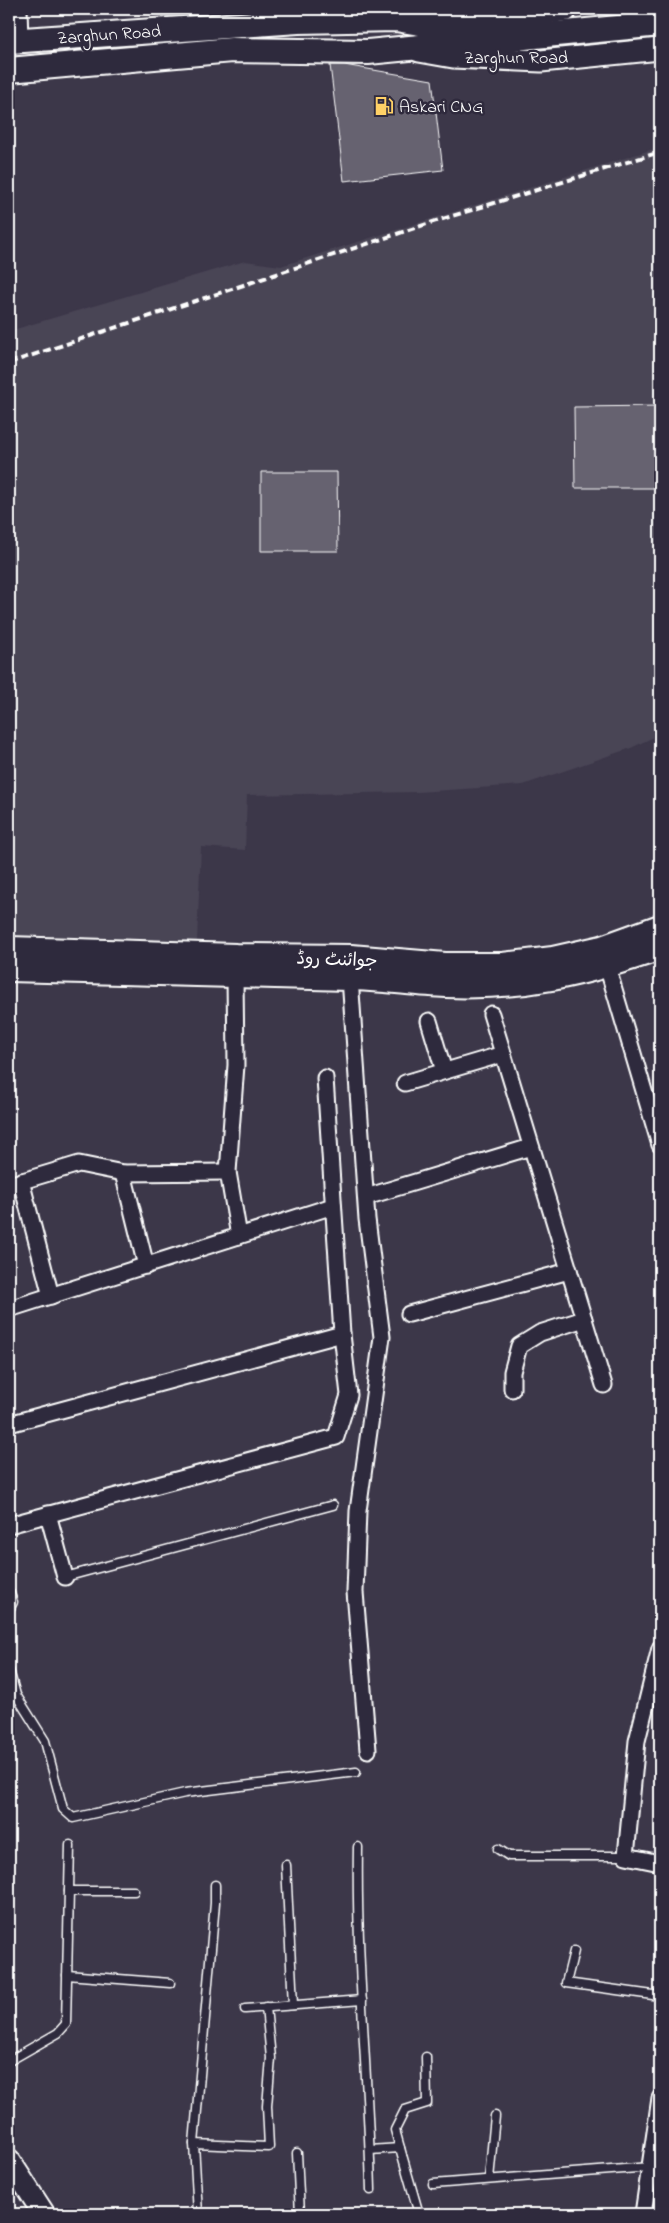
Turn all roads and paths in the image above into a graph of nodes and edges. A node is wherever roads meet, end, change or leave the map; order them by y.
1 (19, 9) edge
2 (565, 9) edge
3 (404, 12) edge
4 (660, 24) edge
5 (14, 40) edge
6 (403, 47) junction
7 (660, 49) edge
8 (9, 70) edge
9 (660, 927) edge
10 (660, 948) edge
11 (9, 949) edge
12 (604, 957) junction
13 (9, 969) edge
14 (235, 976) junction
15 (350, 978) junction
16 (491, 1014) dead end
17 (429, 1022) dead end
18 (503, 1054) junction
19 (444, 1071) junction
20 (325, 1078) dead end
21 (405, 1083) dead end
22 (660, 1145) edge
23 (531, 1147) junction
24 (228, 1172) junction
25 (123, 1173) junction
26 (15, 1183) edge
27 (366, 1197) junction
28 (333, 1206) junction
29 (239, 1236) junction
30 (146, 1266) junction
31 (569, 1271) junction
32 (51, 1296) junction
33 (9, 1309) edge
34 (409, 1314) dead end
35 (584, 1320) junction
36 (342, 1334) junction
37 (604, 1385) dead end
38 (512, 1389) dead end
39 (9, 1424) edge
40 (334, 1506) dead end
41 (48, 1514) junction
42 (9, 1520) edge
43 (65, 1577) joint
44 (9, 1592) edge
45 (9, 1610) edge
46 (660, 1648) edge
47 (9, 1670) edge
48 (368, 1750) dead end
49 (356, 1772) dead end
50 (70, 1845) dead end
51 (358, 1847) dead end
52 (498, 1849) dead end
53 (626, 1856) junction
54 (660, 1863) edge
55 (286, 1865) dead end
56 (215, 1885) dead end
57 (69, 1890) junction
58 (134, 1891) dead end
59 (574, 1951) dead end
60 (67, 1975) junction
61 (170, 1983) dead end
62 (660, 1996) edge
63 (362, 2000) junction
64 (293, 2005) junction
65 (266, 2007) junction
66 (245, 2009) dead end
67 (426, 2057) dead end
68 (9, 2061) edge
69 (660, 2098) edge
70 (495, 2116) dead end
71 (194, 2144) junction
72 (400, 2148) junction
73 (370, 2150) junction
74 (297, 2153) dead end
75 (9, 2160) edge
76 (650, 2167) junction
77 (489, 2180) junction
78 (432, 2184) dead end
79 (371, 2190) dead end
80 (44, 2214) edge
81 (198, 2214) edge
82 (300, 2214) edge
83 (419, 2214) edge
84 (643, 2214) edge

1 - 5 street
2 - 3 main road, Zarghun Road
3 - 5 main road, Zarghun Road
4 - 6 main road, Zarghun Road
6 - 7 main road, Zarghun Road
6 - 8 main road, Zarghun Road
9 - 12 main road, جوائنٹ روڈ
10 - 12 main road, جوائنٹ روڈ
11 - 12 main road, جوائنٹ روڈ
12 - 15 main road, جوائنٹ روڈ
12 - 22 street
13 - 14 main road, جوائنٹ روڈ
14 - 15 main road, جوائنٹ روڈ
14 - 24 street
15 - 27 street
16 - 18 street
17 - 19 street
18 - 19 street
18 - 23 street
19 - 21 street
20 - 28 street
23 - 27 street
23 - 31 street
24 - 25 street
24 - 29 street
25 - 26 street
25 - 30 street
26 - 32 street
27 - 48 street
28 - 29 street
28 - 36 street
29 - 30 street
30 - 32 street
31 - 34 street
31 - 35 street
32 - 33 street
35 - 37 street
35 - 38 street
36 - 39 street
36 - 41 street
40 - 43 lane
41 - 42 street
41 - 43 street
44 - 45 lane
46 - 53 street
47 - 49 lane
50 - 57 lane
51 - 63 lane
52 - 53 lane
53 - 54 street
55 - 64 lane
56 - 71 lane
57 - 58 lane
57 - 60 lane
59 - 62 lane
60 - 61 lane
60 - 68 lane
63 - 64 lane
63 - 73 lane
64 - 65 lane
65 - 66 lane
65 - 71 lane
67 - 72 lane
69 - 76 street
70 - 77 lane
71 - 81 lane
72 - 73 lane
72 - 83 lane
73 - 79 lane
74 - 82 lane
75 - 80 main road
76 - 77 lane
76 - 84 street
77 - 78 lane

